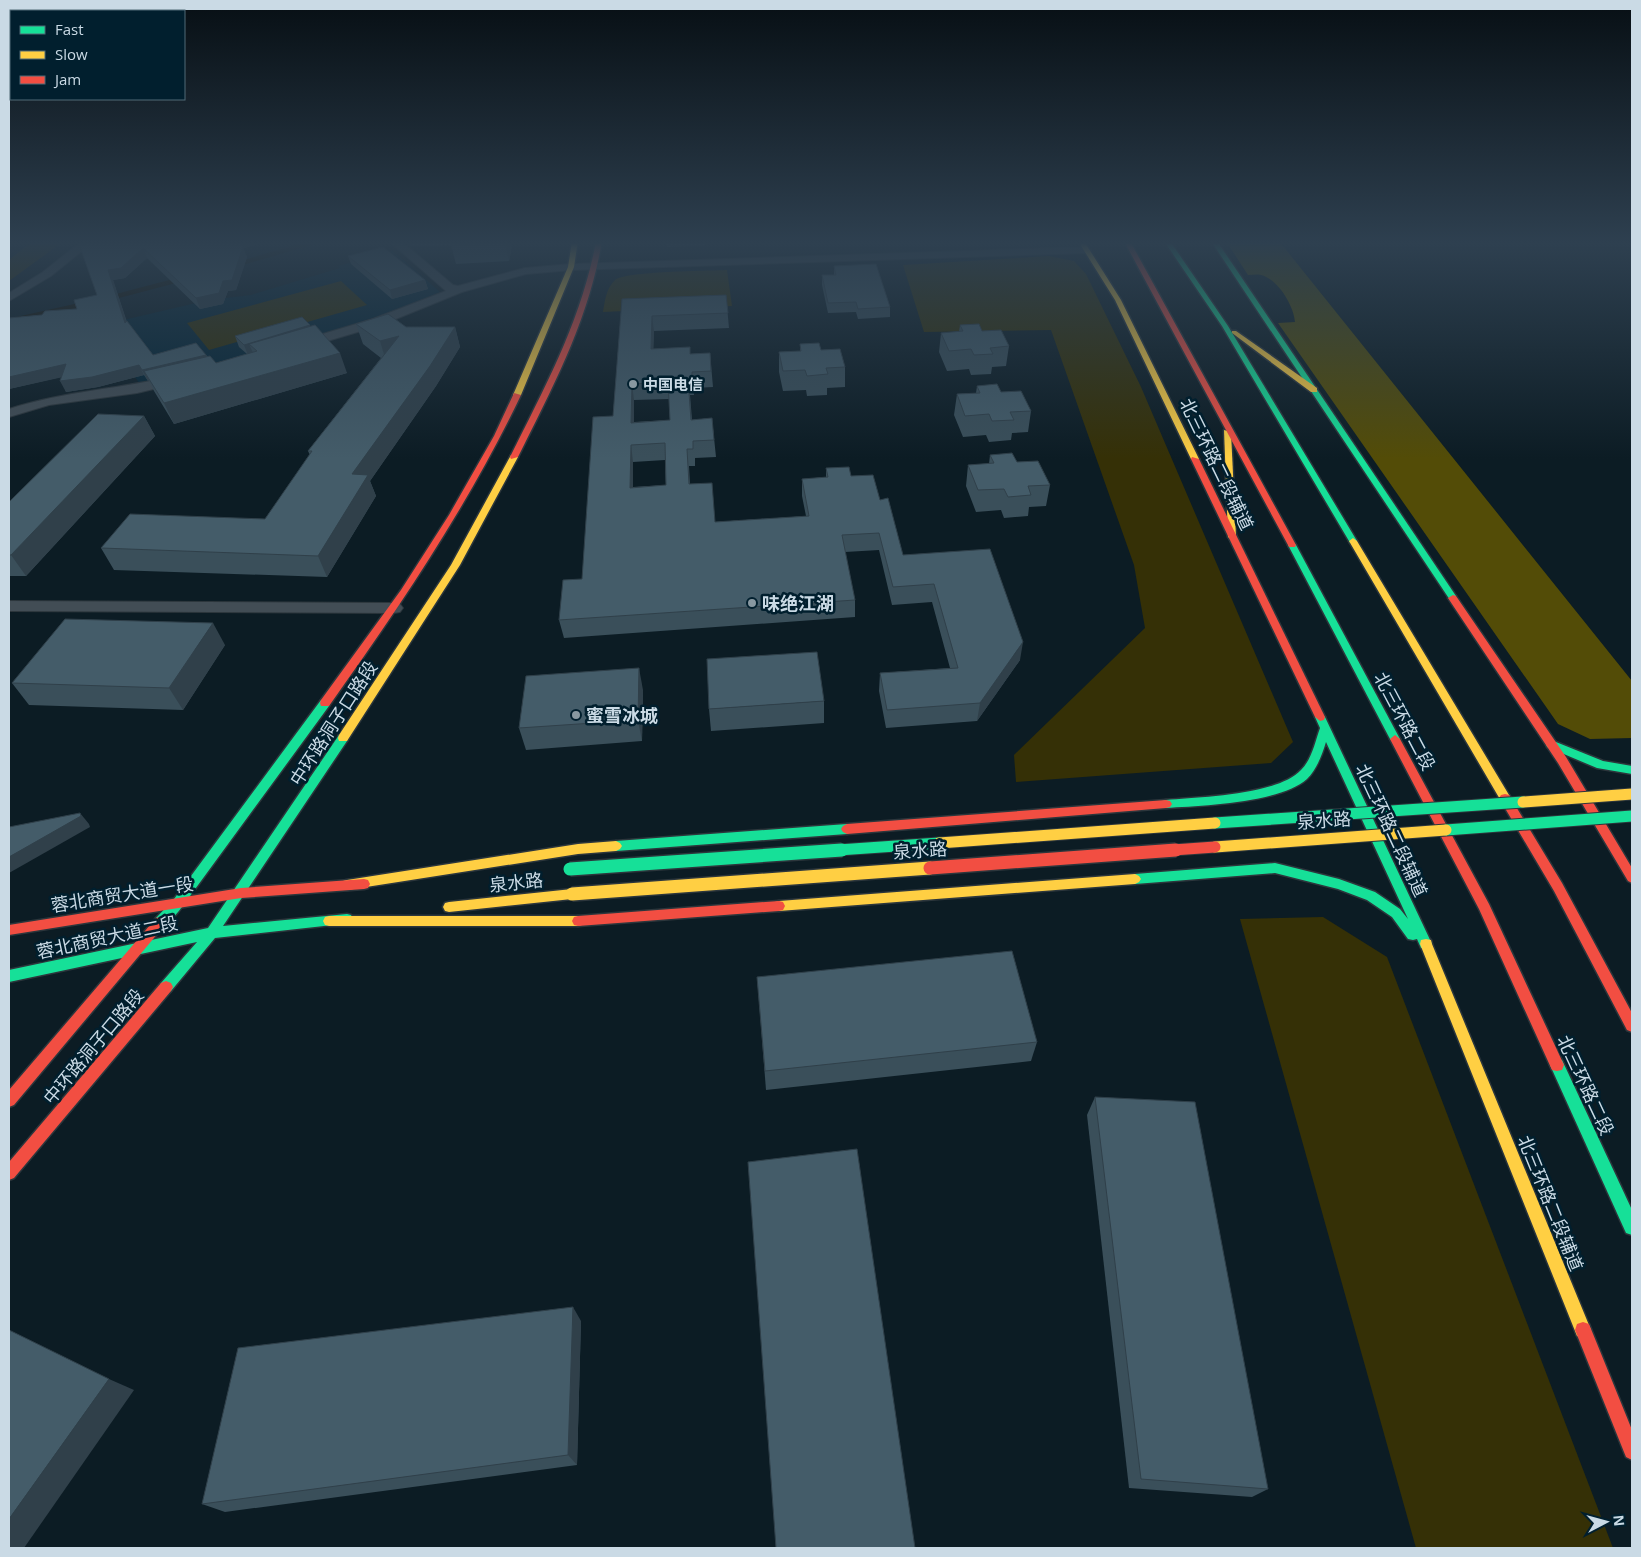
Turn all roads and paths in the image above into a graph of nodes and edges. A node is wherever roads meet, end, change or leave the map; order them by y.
1 (397, 314) edge
2 (553, 314) edge
3 (580, 314) edge
4 (1125, 314) edge
5 (1159, 314) edge
6 (1165, 314) edge
7 (1217, 314) edge
8 (1263, 314) edge
9 (1225, 326) junction
10 (1179, 340) junction
11 (292, 348) edge
12 (189, 377) edge
13 (1314, 390) junction
14 (9, 412) edge
15 (1226, 423) junction
16 (1232, 537) junction
17 (9, 606) edge
18 (394, 608) junction
19 (1325, 728) junction
20 (1551, 744) junction
21 (1632, 770) edge
22 (1632, 794) edge
23 (1632, 816) edge
24 (566, 869) dead end
25 (493, 874) dead end
26 (1632, 878) edge
27 (347, 885) junction
28 (241, 892) junction
29 (178, 903) junction
30 (329, 921) junction
31 (9, 930) edge
32 (212, 933) junction
33 (135, 950) junction
34 (1436, 965) junction
35 (9, 976) edge
36 (1632, 1026) edge
37 (9, 1100) edge
38 (9, 1173) edge
39 (1632, 1228) edge
40 (1632, 1451) edge

1 - 11 street
2 - 18 main road, 中环路洞子口路段
3 - 28 main road, 中环路洞子口路段
4 - 16 main road, 北三环路二段辅道
5 - 10 main road
6 - 10 main road, 北三环路二段
7 - 9 main road
8 - 13 main road
9 - 13 main road
9 - 36 main road
10 - 15 main road, 北三环路二段
12 - 14 street
13 - 20 main road
15 - 16 main road
15 - 39 main road, 北三环路二段
16 - 19 main road, 北三环路二段辅道
17 - 18 street
18 - 29 main road, 中环路洞子口路段
19 - 27 main road
19 - 34 main road, 北三环路二段辅道
20 - 21 main road
20 - 26 main road
22 - 24 main road, bridge
23 - 30 main road, 泉水路, bridge
25 - 27 main road
27 - 28 main road, 蓉北商贸大道一段
28 - 29 main road, 蓉北商贸大道一段
28 - 32 main road, 中环路洞子口路段
29 - 31 main road, 蓉北商贸大道一段
29 - 33 main road, 中环路洞子口路段
30 - 32 main road, 泉水路
30 - 34 main road
32 - 33 main road, 蓉北商贸大道二段
32 - 38 main road, 中环路洞子口路段
33 - 35 main road, 蓉北商贸大道二段
33 - 37 main road, 中环路洞子口路段
34 - 40 main road, 北三环路二段辅道

